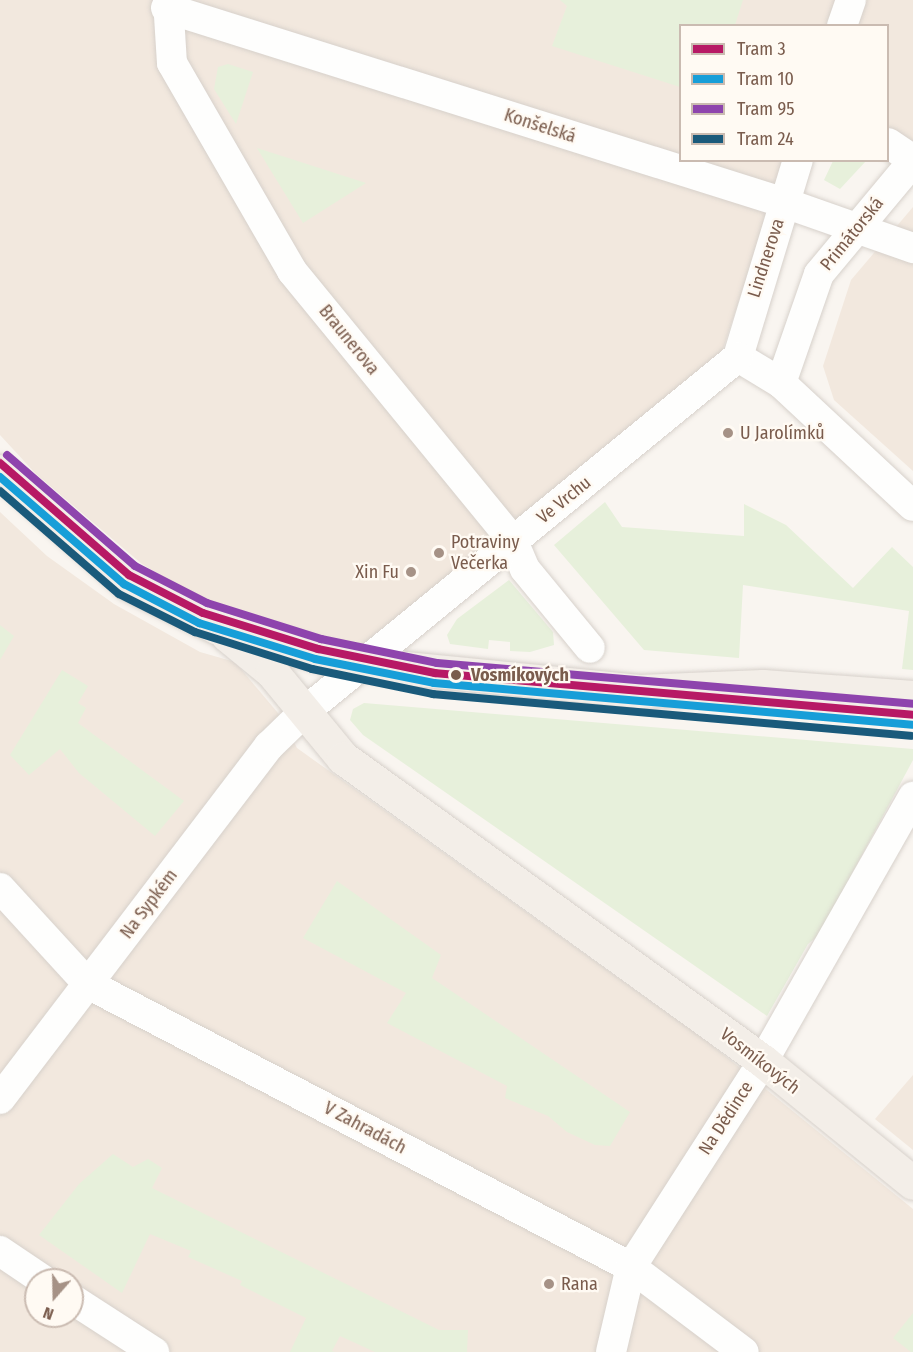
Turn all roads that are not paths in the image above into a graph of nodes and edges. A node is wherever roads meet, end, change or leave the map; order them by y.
1 (850, 0) edge
2 (167, 4) edge
3 (843, 24) edge
4 (889, 144) edge
5 (913, 160) edge
6 (797, 162) edge
7 (784, 203) junction
8 (854, 230) junction
9 (913, 248) edge
10 (738, 357) junction
11 (780, 383) junction
12 (0, 471) edge
13 (913, 506) edge
14 (513, 541) junction
15 (216, 627) junction
16 (590, 648) dead end
17 (362, 665) junction
18 (913, 697) edge
19 (303, 713) junction
20 (913, 797) edge
21 (0, 888) edge
22 (88, 984) junction
23 (763, 1061) junction
24 (0, 1099) edge
25 (913, 1183) edge
26 (0, 1251) edge
27 (631, 1267) junction
28 (25, 1268) edge
29 (84, 1307) edge
30 (154, 1352) edge
31 (611, 1352) edge
32 (744, 1352) edge

1 - 3 street
2 - 7 street, Konšelská
2 - 14 street, Braunerova
4 - 5 street
5 - 8 street, Primátorská
6 - 7 street, Lindnerova
7 - 8 street, Konšelská
7 - 10 street, Lindnerova
8 - 9 street, Konšelská
8 - 11 street, Primátorská
10 - 11 street
10 - 14 street, Ve Vrchu
11 - 13 street
12 - 15 main road
14 - 16 street, Braunerova
14 - 17 street, Ve Vrchu
15 - 17 main road
15 - 19 main road, Vosmíkových
17 - 18 main road
17 - 19 street, Na Sypkém
19 - 22 street, Na Sypkém
19 - 23 main road, Vosmíkových
20 - 23 street, Na Dědince
21 - 22 street, V Zahradách
22 - 24 street, Na Sypkém
22 - 27 street, V Zahradách
23 - 25 main road, Vosmíkových
23 - 27 street, Na Dědince
26 - 28 street
27 - 31 street, Na Dědince
27 - 32 street, V Zahradách
29 - 30 street

